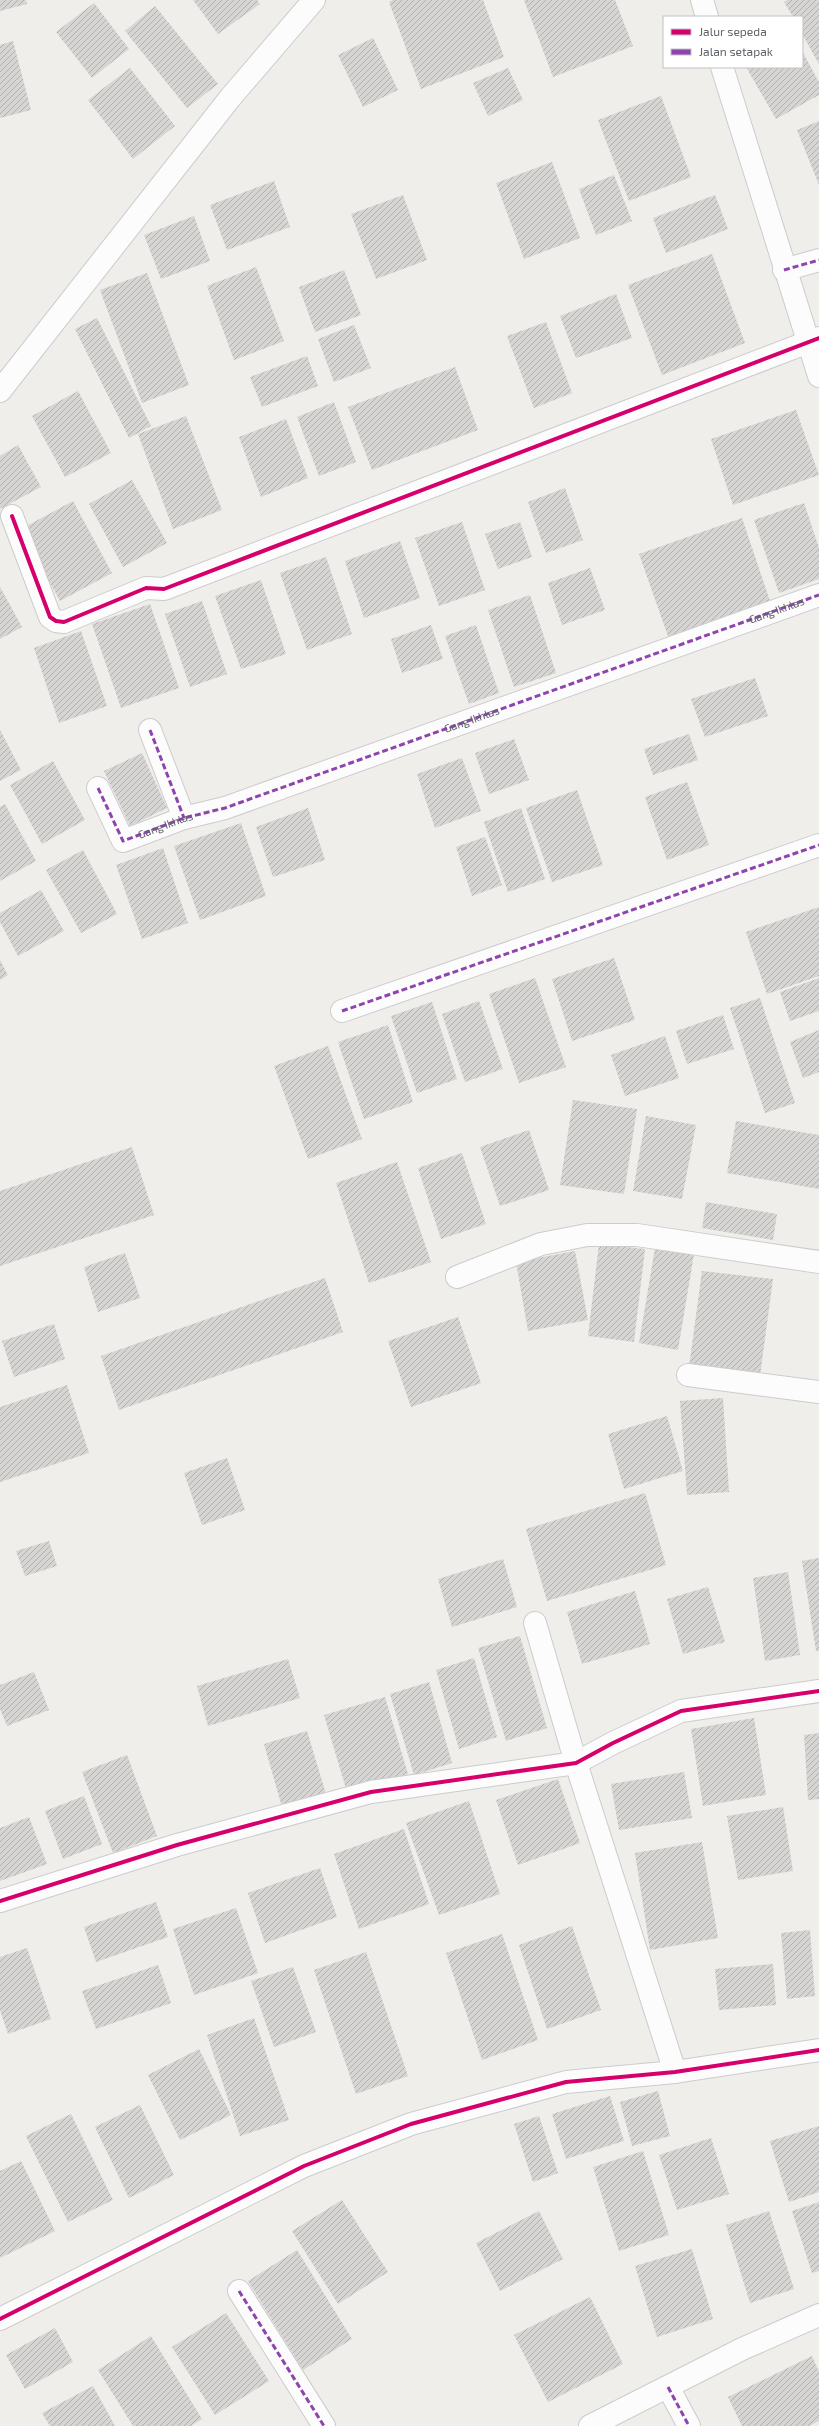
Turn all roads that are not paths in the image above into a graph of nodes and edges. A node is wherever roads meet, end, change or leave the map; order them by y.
1 (314, 0) edge
2 (702, 0) edge
3 (707, 16) edge
4 (722, 68) edge
5 (819, 260) edge
6 (784, 270) junction
7 (814, 340) edge
8 (819, 376) edge
9 (0, 392) edge
10 (12, 516) dead end
11 (819, 595) edge
12 (150, 730) dead end
13 (98, 788) dead end
14 (184, 818) junction
15 (819, 845) edge
16 (342, 1011) dead end
17 (819, 1262) edge
18 (457, 1277) dead end
19 (688, 1376) dead end
20 (819, 1392) edge
21 (535, 1623) dead end
22 (819, 1691) edge
23 (576, 1763) junction
24 (0, 1901) edge
25 (819, 2050) edge
26 (675, 2072) junction
27 (239, 2291) dead end
28 (819, 2315) edge
29 (0, 2319) edge
30 (668, 2386) junction
31 (324, 2426) edge
32 (590, 2426) edge
33 (689, 2426) edge

1 - 9 street
2 - 3 street
4 - 6 street
5 - 6 street
6 - 7 street
7 - 8 street
7 - 10 street
11 - 14 street, Gang Ikhlas
12 - 14 street
13 - 14 street, Gang Ikhlas
15 - 16 street
17 - 18 street
19 - 20 street
21 - 23 street
22 - 23 street
23 - 24 street
23 - 26 street
25 - 26 street
26 - 29 street
27 - 31 street
28 - 30 street
30 - 32 street
30 - 33 street

